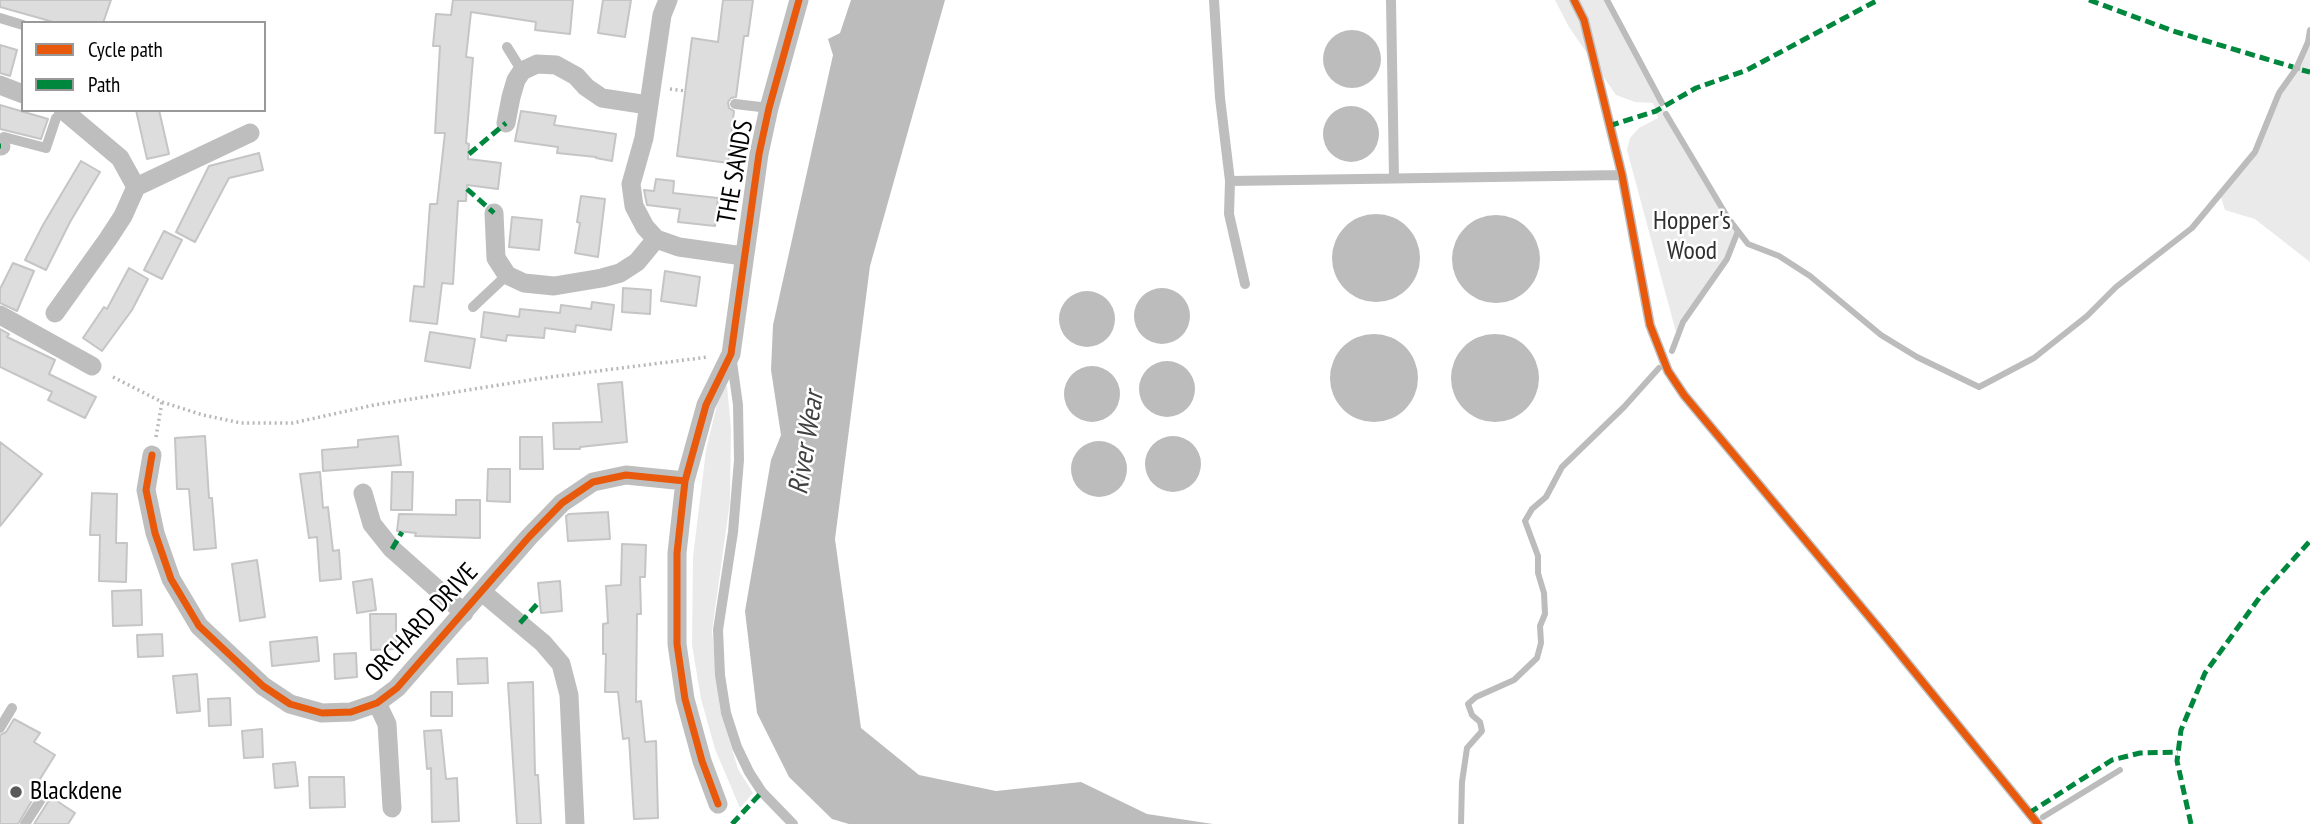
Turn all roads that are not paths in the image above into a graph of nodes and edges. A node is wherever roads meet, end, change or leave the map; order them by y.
1 (668, 0) edge
2 (799, 0) edge
3 (1214, 0) edge
4 (1391, 0) edge
5 (1574, 0) edge
6 (0, 18) edge
7 (21, 24) edge
8 (507, 47) dead end
9 (522, 71) junction
10 (0, 85) edge
11 (21, 92) edge
12 (736, 104) dead end
13 (648, 105) junction
14 (769, 108) junction
15 (59, 114) edge
16 (506, 124) dead end
17 (250, 133) dead end
18 (1, 146) edge
19 (1622, 175) junction
20 (1394, 178) junction
21 (1230, 181) junction
22 (136, 187) junction
23 (494, 213) dead end
24 (656, 239) junction
25 (743, 256) junction
26 (507, 275) junction
27 (1245, 284) dead end
28 (473, 307) dead end
29 (55, 313) dead end
30 (0, 315) edge
31 (731, 354) junction
32 (93, 366) dead end
33 (152, 455) road end
34 (685, 481) junction
35 (363, 493) dead end
36 (482, 592) junction
37 (464, 613) junction
38 (377, 703) junction
39 (12, 708) dead end
40 (0, 728) edge
41 (47, 790) dead end
42 (718, 804) dead end
43 (392, 808) dead end
44 (25, 824) edge
45 (575, 824) edge
46 (793, 824) edge
47 (2038, 824) edge

1 - 13 street
2 - 14 street, THE SANDS
3 - 21 lane
4 - 20 lane
5 - 19 lane
6 - 7 lane
8 - 9 lane
9 - 13 street
9 - 16 street
10 - 11 street
12 - 14 lane
13 - 24 street
14 - 25 street, THE SANDS
15 - 18 lane
15 - 22 street
17 - 22 street
19 - 20 lane
19 - 47 lane
20 - 21 lane
21 - 27 lane
22 - 29 street
23 - 26 street
24 - 25 street
24 - 26 street
25 - 31 street, THE SANDS
26 - 28 lane
30 - 32 street
31 - 34 street
31 - 46 lane
33 - 38 street, ORCHARD DRIVE
34 - 36 street, ORCHARD DRIVE
34 - 42 street
35 - 37 street, ORCHARD DRIVE
36 - 37 street, ORCHARD DRIVE
36 - 45 street, ORCHARD DRIVE
37 - 38 street, ORCHARD DRIVE
38 - 43 street, ORCHARD DRIVE
39 - 40 lane
41 - 44 lane

